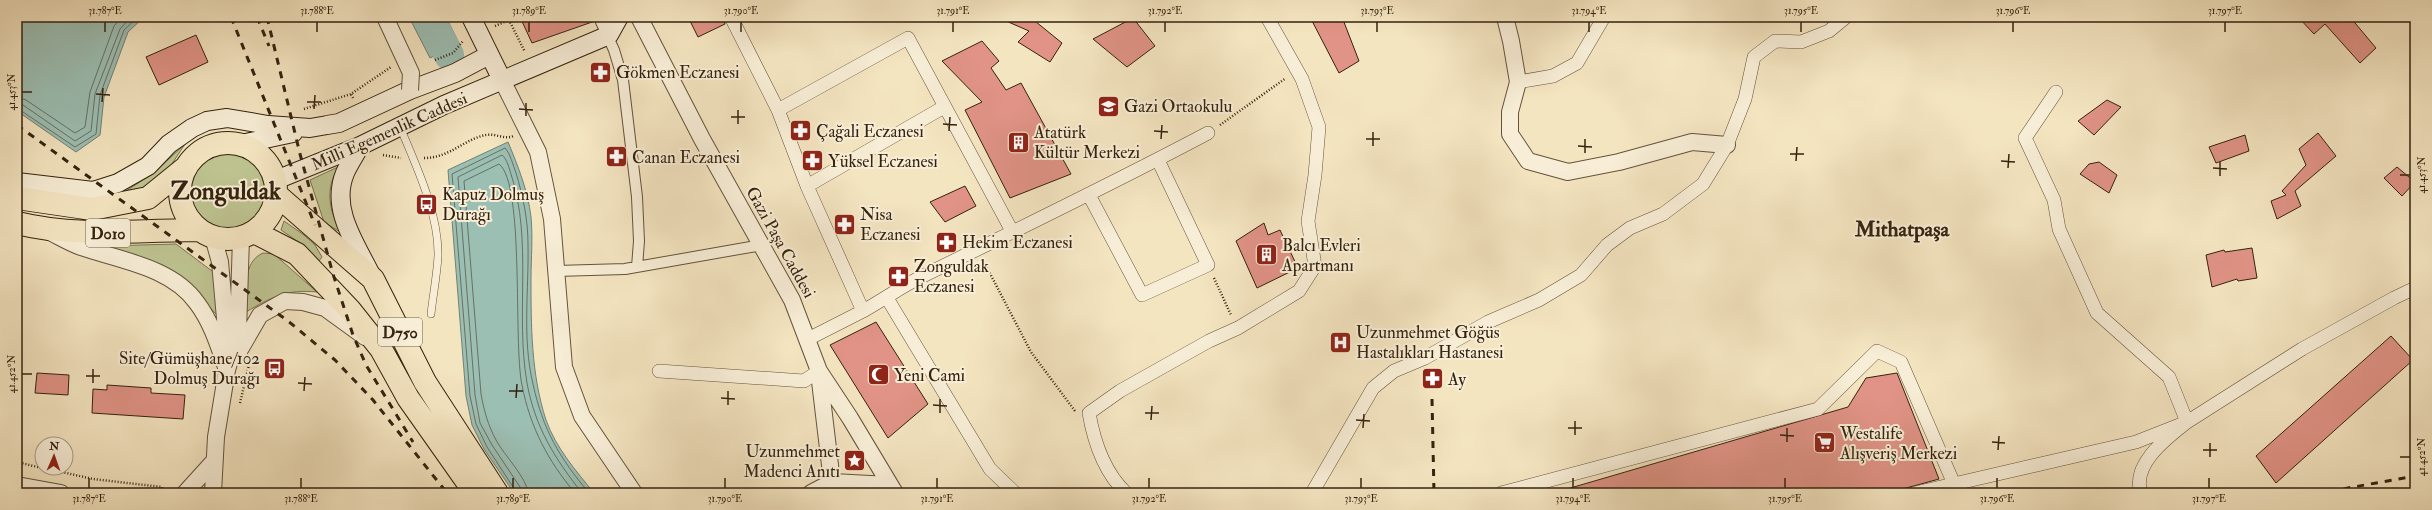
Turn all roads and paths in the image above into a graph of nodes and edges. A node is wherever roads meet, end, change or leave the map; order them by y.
1 (385, 17) edge
2 (619, 17) edge
3 (639, 17) edge
4 (731, 17) edge
5 (1267, 17) edge
6 (1505, 17) edge
7 (1604, 17) edge
8 (1846, 17) edge
9 (475, 25) edge
10 (604, 29) junction
11 (532, 50) dead end
12 (489, 55) junction
13 (405, 58) junction
14 (431, 62) dead end
15 (1297, 70) junction
16 (502, 80) junction
17 (1518, 82) junction
18 (410, 90) junction
19 (2056, 92) dead end
20 (944, 107) junction
21 (778, 110) junction
22 (359, 114) junction
23 (339, 123) junction
24 (404, 125) junction
25 (1208, 133) joint
26 (486, 135) dead end
27 (241, 144) junction
28 (366, 144) junction
29 (1727, 145) junction
30 (413, 158) junction
31 (1158, 160) junction
32 (185, 168) junction
33 (17, 182) edge
34 (807, 186) junction
35 (276, 187) junction
36 (1089, 195) junction
37 (17, 198) edge
38 (17, 224) edge
39 (45, 230) junction
40 (206, 233) junction
41 (1013, 233) junction
42 (248, 235) junction
43 (762, 245) junction
44 (978, 250) junction
45 (1208, 265) junction
46 (637, 267) junction
47 (556, 271) junction
48 (373, 279) junction
49 (2415, 288) edge
50 (887, 298) junction
51 (863, 311) junction
52 (431, 314) dead end
53 (1238, 328) junction
54 (808, 339) junction
55 (381, 349) junction
56 (251, 357) dead end
57 (228, 370) junction
58 (819, 370) junction
59 (660, 371) dead end
60 (239, 406) dead end
61 (1089, 413) junction
62 (2187, 422) junction
63 (214, 461) junction
64 (17, 465) edge
65 (34, 466) edge
66 (74, 475) edge
67 (1954, 484) junction
68 (17, 485) edge
69 (833, 488) edge
70 (872, 488) edge
71 (892, 489) edge
72 (61, 493) edge
73 (162, 493) edge
74 (185, 493) edge
75 (213, 493) edge
76 (475, 493) edge
77 (497, 493) edge
78 (634, 493) edge
79 (811, 493) edge
80 (1015, 493) edge
81 (1126, 493) edge
82 (1312, 493) edge
83 (1501, 493) edge
84 (1915, 493) edge
85 (2140, 493) edge

1 - 13 street, bridge
2 - 10 main road
3 - 43 street, Gazi Paşa Caddesi
4 - 21 street
5 - 15 street
6 - 17 street
7 - 17 street
8 - 29 street
9 - 11 path
9 - 12 main road
9 - 14 path
10 - 16 main road, Milli Egemenlik Caddesi
10 - 46 street
12 - 16 main road
12 - 18 main road, Milli Egemenlik Caddesi
13 - 18 street, bridge
13 - 22 path
15 - 25 path
15 - 53 street
16 - 24 main road, Milli Egemenlik Caddesi
16 - 47 street
17 - 29 street
18 - 22 main road, Milli Egemenlik Caddesi
19 - 62 street
20 - 21 street
20 - 34 street
20 - 41 street
21 - 34 street
22 - 23 main road, Milli Egemenlik Caddesi
23 - 27 main road
23 - 33 main road
24 - 28 main road, Milli Egemenlik Caddesi
24 - 30 lane
25 - 31 street
26 - 30 path
27 - 32 highway, D750
27 - 35 highway, D750
28 - 30 path
28 - 35 main road, Milli Egemenlik Caddesi
28 - 48 main road
29 - 82 street
30 - 52 lane
31 - 36 street
31 - 45 street
32 - 37 highway, D010
32 - 40 highway, D750
34 - 51 street
35 - 42 highway
35 - 48 highway, D750
36 - 41 street
36 - 45 street
38 - 39 highway, D010
39 - 40 highway, D010
39 - 57 street
40 - 42 highway, D750
40 - 57 street
41 - 44 street
42 - 55 highway, D750
42 - 57 street
43 - 46 street
43 - 54 street, Gazi Paşa Caddesi
44 - 50 street
44 - 61 path
45 - 53 path
46 - 47 street
47 - 78 street
48 - 77 highway, D750
49 - 62 street
50 - 51 street
50 - 80 street
51 - 54 street
53 - 61 street
54 - 58 street, Gazi Paşa Caddesi
55 - 57 street
55 - 76 highway, D750
56 - 60 path
57 - 63 street
58 - 59 street
58 - 69 street
58 - 71 street, Gazi Paşa Caddesi
61 - 81 street
62 - 67 street
62 - 85 street
63 - 74 street
63 - 75 street
64 - 65 path
66 - 73 path
67 - 83 street
67 - 84 street
68 - 72 street
69 - 70 street
69 - 79 street
70 - 71 street

